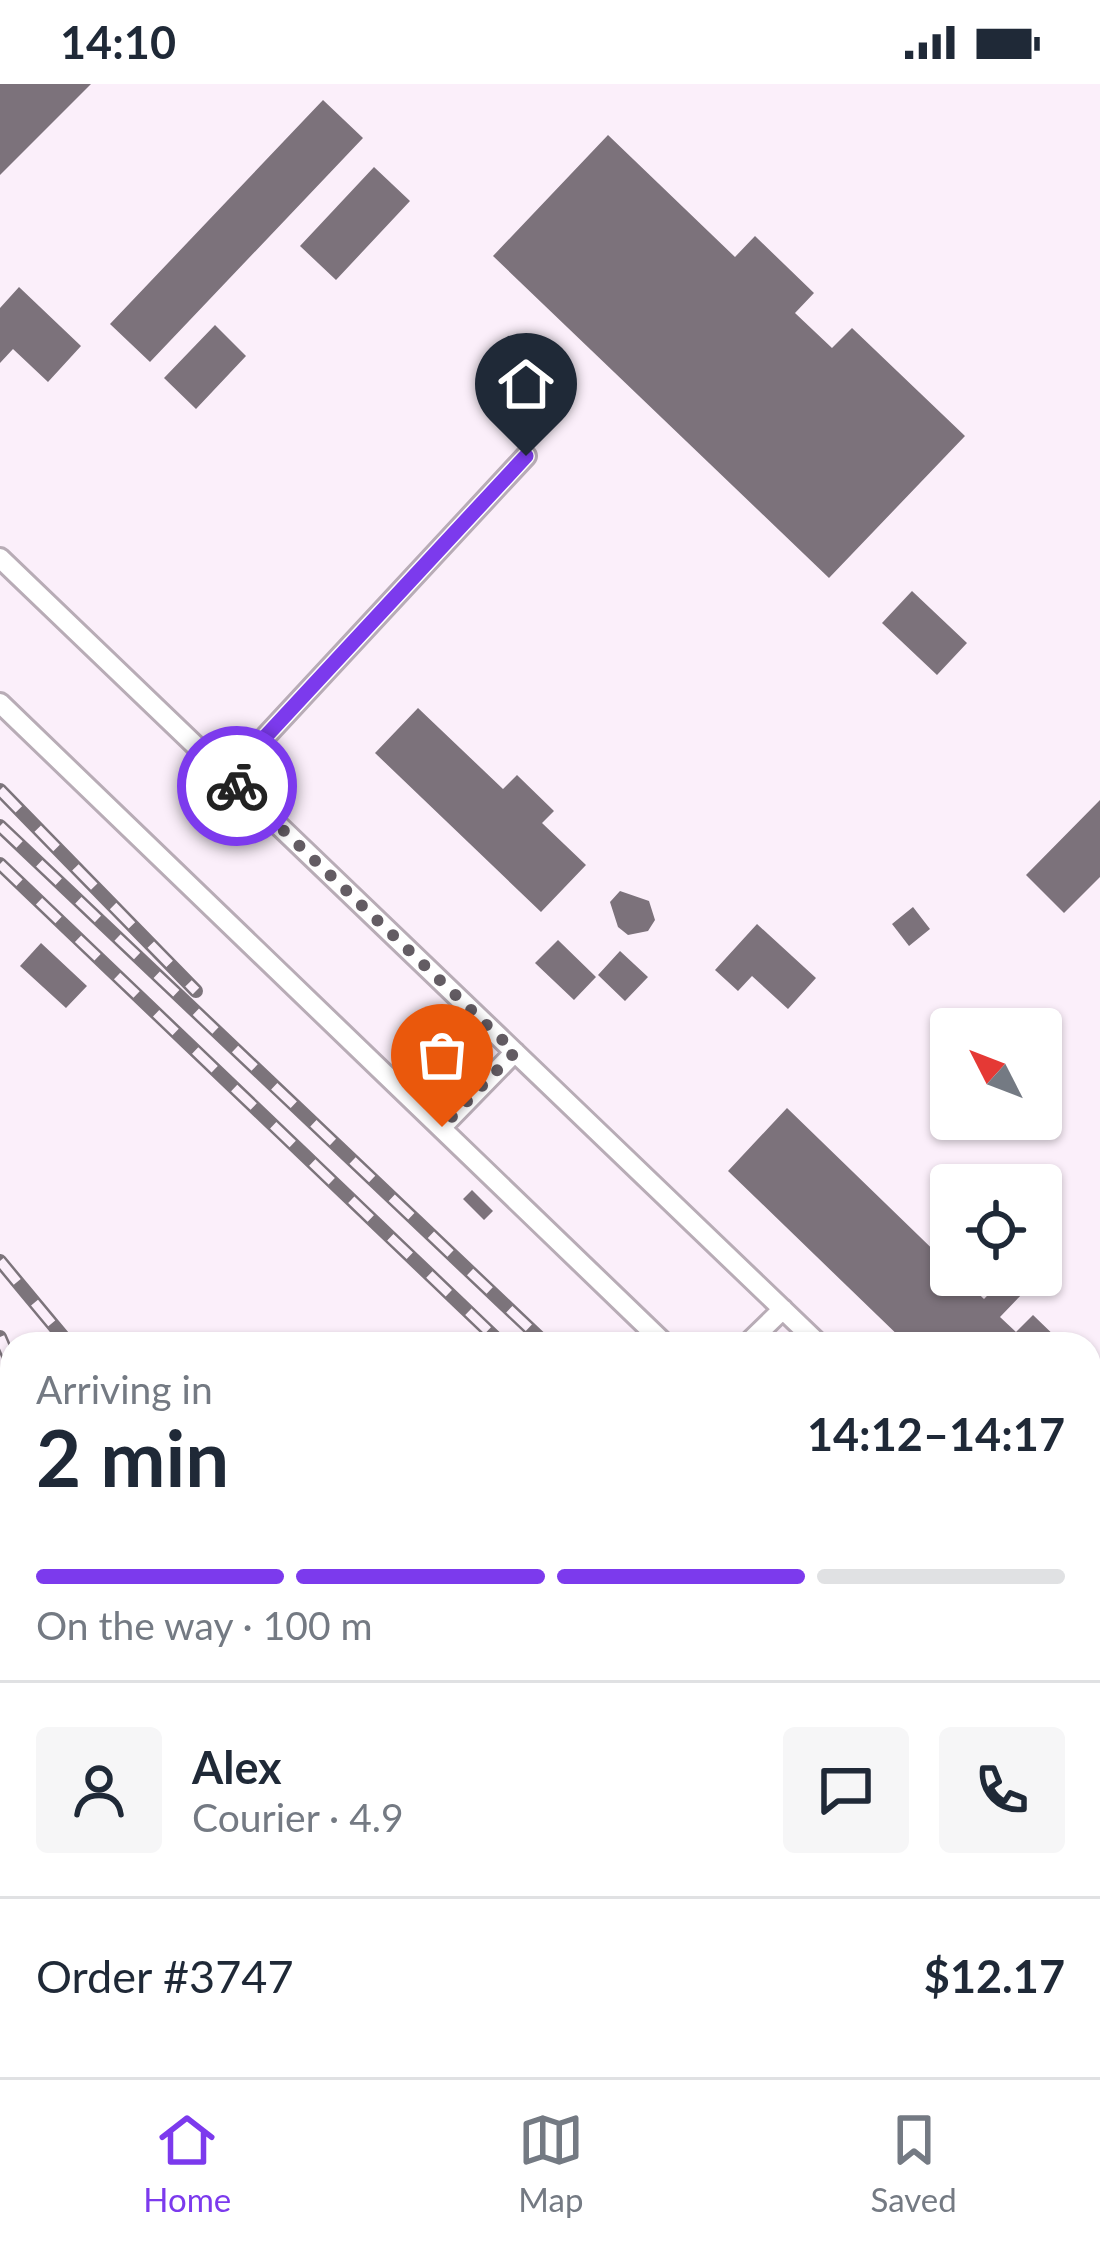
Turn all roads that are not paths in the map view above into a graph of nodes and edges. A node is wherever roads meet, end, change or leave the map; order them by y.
1 (526, 456) dead end
2 (0, 558) edge
3 (0, 704) edge
4 (228, 777) junction
5 (515, 1052) junction
6 (442, 1127) junction
7 (783, 1309) junction
8 (653, 1332) edge
9 (759, 1332) edge
10 (807, 1332) edge

1 - 4 lane
2 - 4 lane
3 - 6 lane
4 - 5 lane
5 - 6 lane
5 - 7 lane
6 - 8 lane
7 - 9 lane
7 - 10 lane

